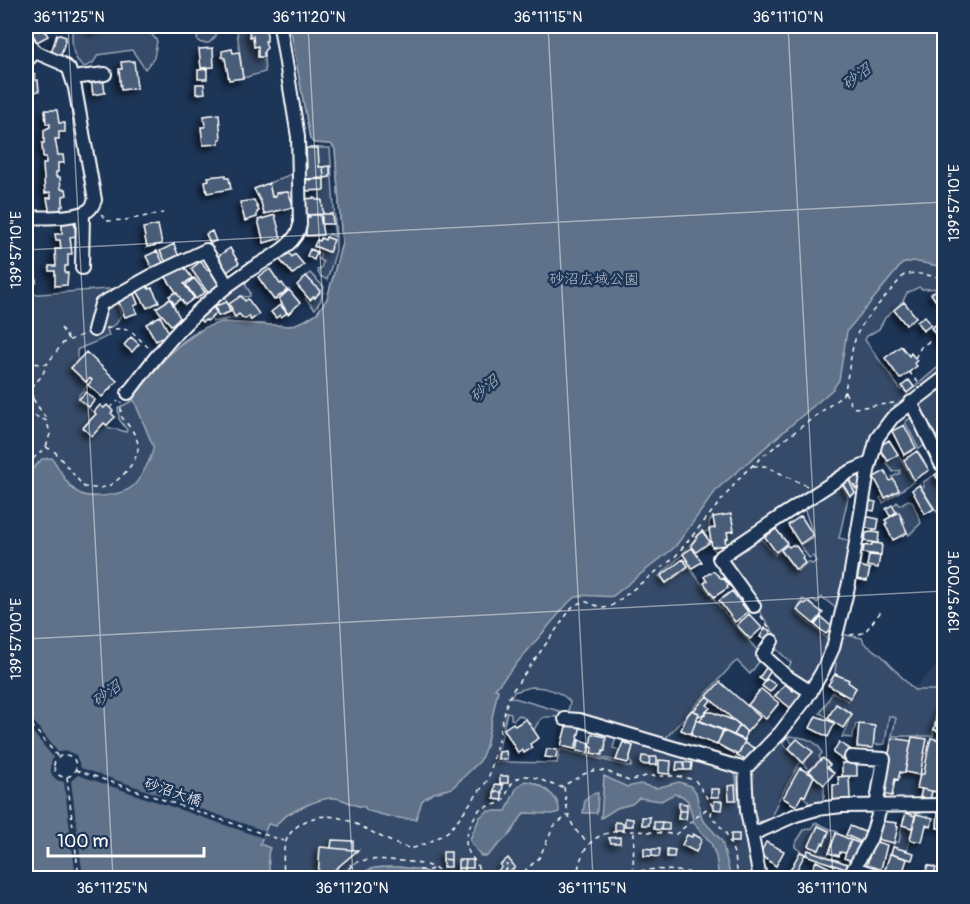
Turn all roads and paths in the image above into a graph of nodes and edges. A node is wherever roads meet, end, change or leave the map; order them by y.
1 (280, 26) edge
2 (26, 38) edge
3 (35, 52) junction
4 (26, 62) edge
5 (105, 74) dead end
6 (72, 78) junction
7 (100, 211) dead end
8 (83, 213) junction
9 (163, 213) dead end
10 (26, 218) edge
11 (82, 268) dead end
12 (945, 279) edge
13 (227, 285) junction
14 (61, 328) dead end
15 (94, 330) junction
16 (931, 340) dead end
17 (69, 341) junction
18 (157, 356) junction
19 (915, 358) dead end
20 (26, 363) edge
21 (47, 364) junction
22 (26, 368) edge
23 (909, 372) dead end
24 (945, 378) edge
25 (30, 387) junction
26 (845, 391) junction
27 (927, 391) junction
28 (124, 396) joint
29 (33, 399) junction
30 (26, 404) edge
31 (909, 404) junction
32 (26, 412) edge
33 (47, 421) junction
34 (46, 447) junction
35 (870, 463) junction
36 (941, 464) dead end
37 (26, 465) edge
38 (751, 466) junction
39 (818, 492) junction
40 (754, 606) joint
41 (883, 609) dead end
42 (837, 634) junction
43 (772, 641) joint
44 (811, 692) junction
45 (26, 718) edge
46 (564, 718) dead end
47 (851, 757) dead end
48 (58, 758) junction
49 (745, 769) junction
50 (76, 770) junction
51 (67, 777) junction
52 (564, 786) junction
53 (710, 805) junction
54 (945, 805) edge
55 (878, 806) junction
56 (568, 815) junction
57 (634, 832) junction
58 (753, 834) junction
59 (284, 842) junction
60 (590, 843) junction
61 (507, 864) dead end
62 (351, 865) junction
63 (434, 868) junction
64 (419, 870) dead end
65 (633, 873) junction
66 (851, 874) edge
67 (80, 879) edge
68 (284, 879) edge
69 (345, 879) edge
70 (362, 879) edge
71 (454, 879) edge
72 (480, 879) edge
73 (488, 879) edge
74 (518, 879) edge
75 (551, 879) edge
76 (570, 879) edge
77 (577, 879) edge
78 (624, 879) edge
79 (700, 879) edge
80 (738, 879) edge
81 (760, 879) edge
82 (884, 879) edge

1 - 13 street
2 - 3 street
3 - 4 street
3 - 6 street
5 - 6 street
6 - 8 street
7 - 9 path
8 - 10 street
8 - 11 street
12 - 26 path
13 - 15 street
13 - 18 street
14 - 17 path
15 - 17 path
15 - 18 path
16 - 19 path
17 - 21 path
18 - 28 street
20 - 21 path
21 - 25 path
22 - 25 path
23 - 27 path
24 - 27 street
25 - 29 path
26 - 31 path
26 - 38 path
27 - 31 street
28 - 34 path
29 - 30 path
29 - 33 path
31 - 35 street
31 - 36 street
32 - 33 path
33 - 34 path
34 - 37 path
35 - 39 street
35 - 42 street
38 - 39 path
38 - 59 path
39 - 40 street
40 - 43 path
41 - 42 path
42 - 44 street
43 - 44 street
44 - 49 street
45 - 48 path, 砂沼大橋
46 - 49 street
47 - 55 street
48 - 50 path, 砂沼大橋
48 - 51 path, 砂沼大橋
49 - 58 street
50 - 51 path
50 - 59 path, 砂沼大橋
51 - 67 path, 砂沼大橋
52 - 53 path
52 - 56 path
52 - 72 path
53 - 57 path
53 - 80 path
54 - 55 street
55 - 58 street
55 - 66 street
56 - 60 path
56 - 74 path
57 - 60 path
57 - 65 path
58 - 81 street
59 - 68 path
60 - 77 path
61 - 73 path
62 - 63 path
62 - 69 path
62 - 70 path
63 - 64 path
63 - 71 path
65 - 78 path
65 - 79 path
66 - 82 street
75 - 76 path

